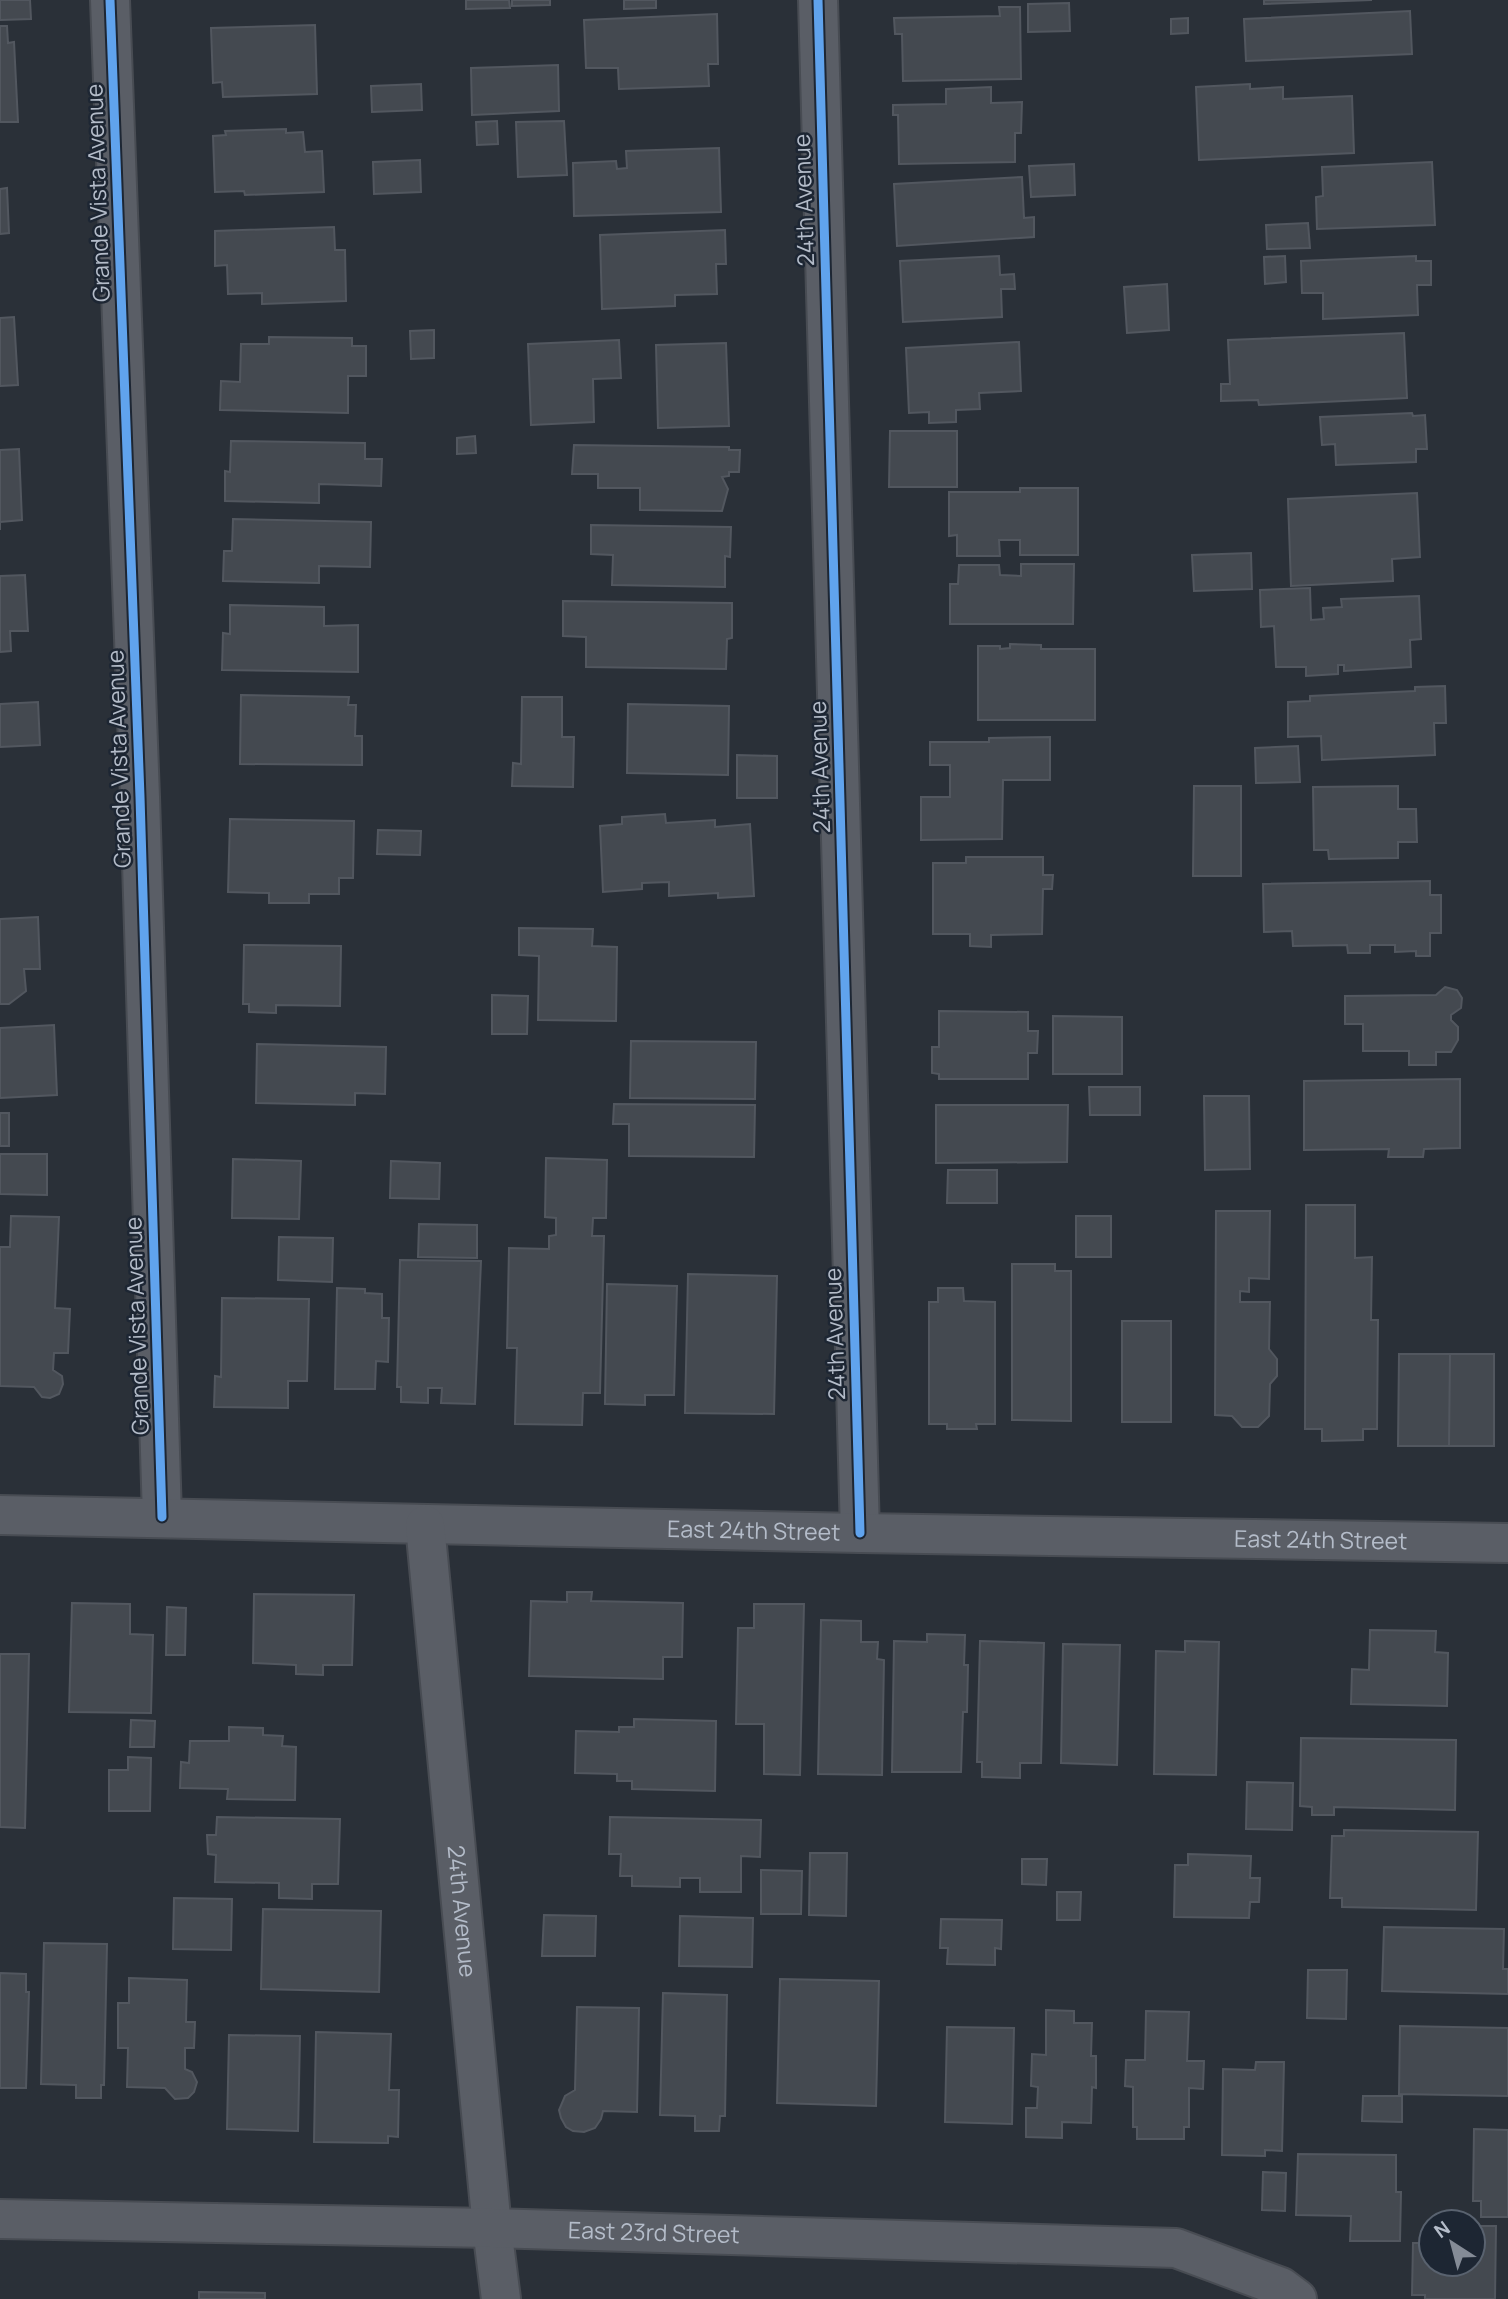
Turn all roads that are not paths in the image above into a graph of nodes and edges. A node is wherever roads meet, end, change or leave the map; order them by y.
1 (110, 0) edge
2 (818, 0) edge
3 (0, 1515) edge
4 (162, 1517) junction
5 (425, 1525) junction
6 (860, 1534) junction
7 (1508, 1543) edge
8 (0, 2219) edge
9 (492, 2228) junction
10 (501, 2299) edge
11 (1297, 2299) edge

1 - 4 street, Grande Vista Avenue
2 - 6 street, 24th Avenue
3 - 4 street, East 24th Street
4 - 5 street, East 24th Street
5 - 6 street, East 24th Street
5 - 9 street, 24th Avenue
6 - 7 street, East 24th Street
8 - 9 street, East 23rd Street
9 - 10 street, 24th Avenue
9 - 11 street, East 23rd Street

